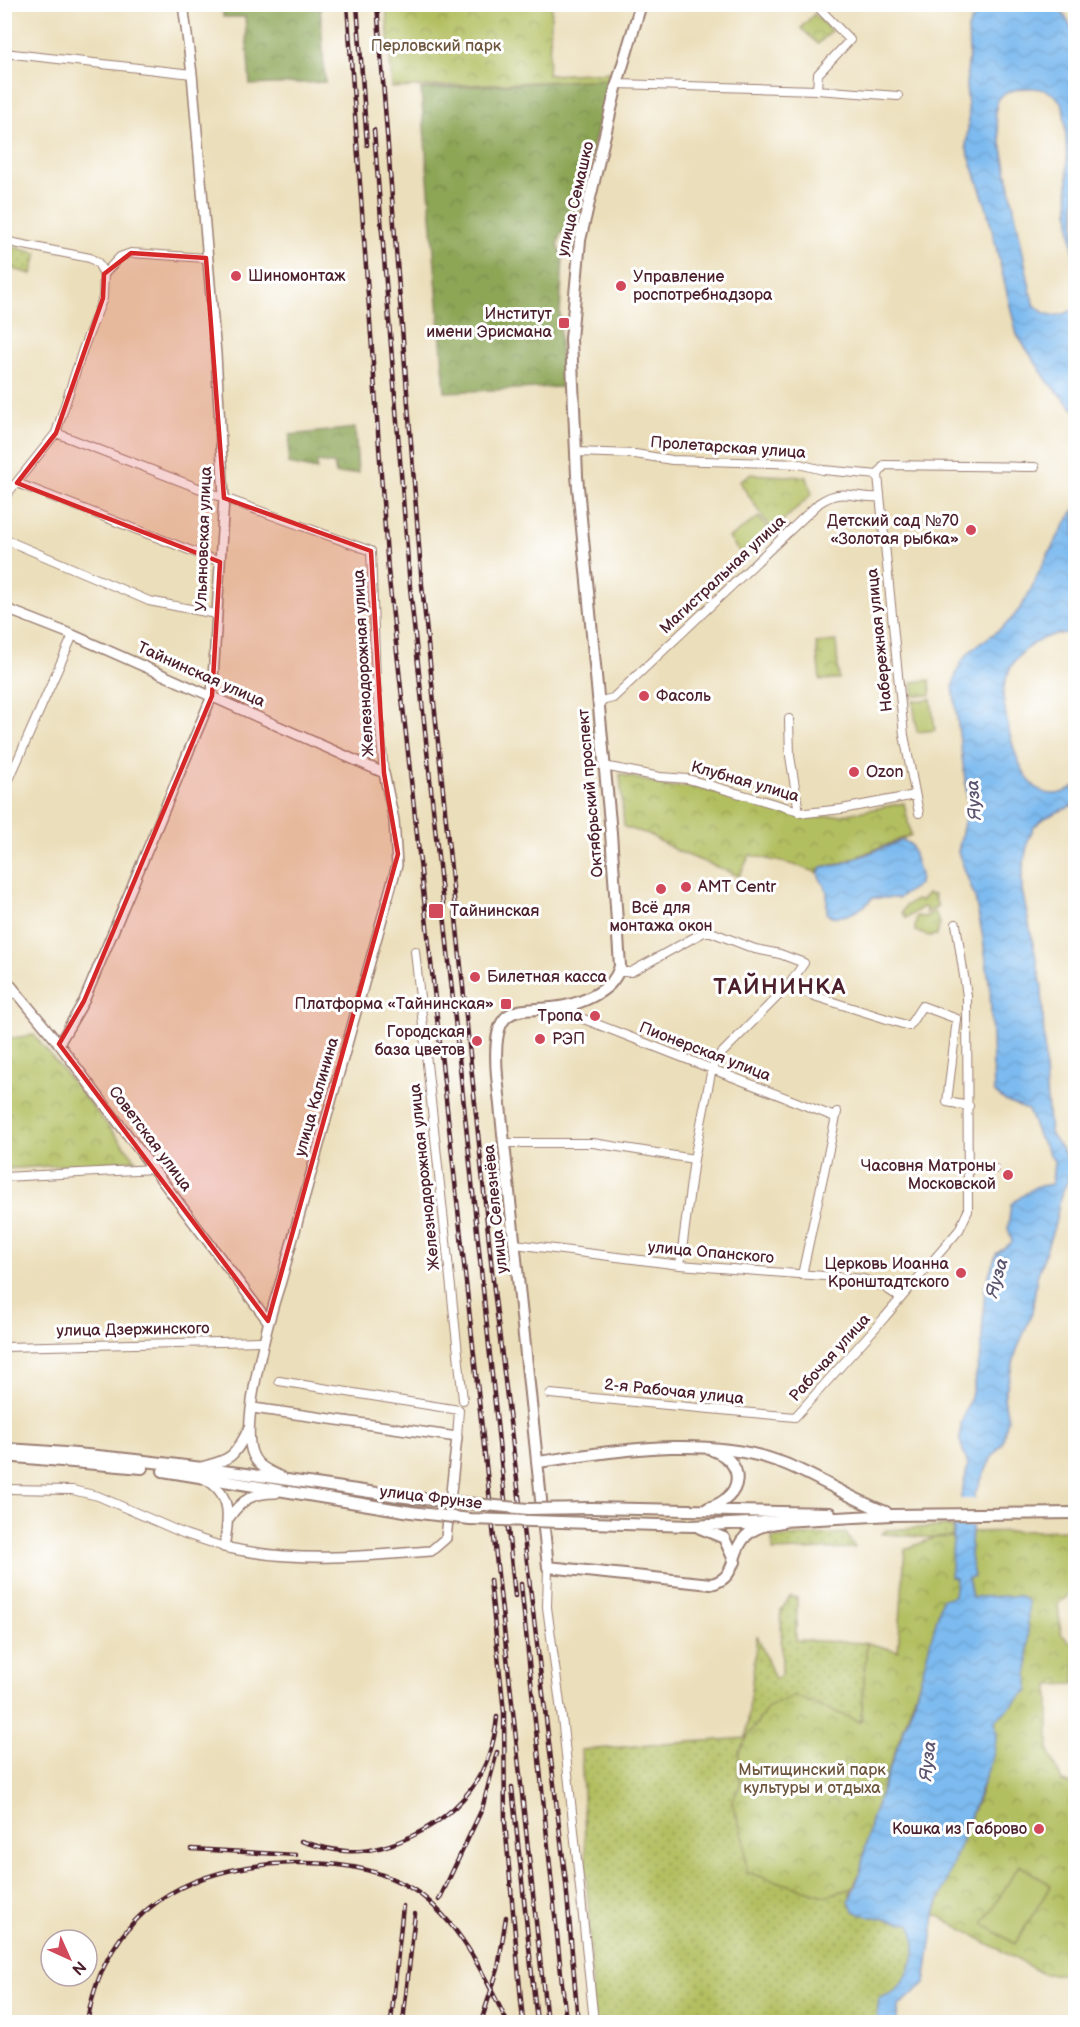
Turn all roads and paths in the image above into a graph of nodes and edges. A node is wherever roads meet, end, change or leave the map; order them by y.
1 (183, 4) edge
2 (641, 4) edge
3 (815, 4) edge
4 (4, 53) edge
5 (192, 74) junction
6 (617, 84) junction
7 (817, 90) junction
8 (898, 96) dead end
9 (4, 241) edge
10 (206, 258) junction
11 (104, 274) junction
12 (56, 433) junction
13 (575, 452) junction
14 (1035, 467) dead end
15 (577, 476) joint
16 (878, 476) junction
17 (16, 483) junction
18 (879, 497) junction
19 (4, 498) edge
20 (224, 498) junction
21 (4, 539) edge
22 (220, 562) junction
23 (4, 608) edge
24 (216, 614) junction
25 (73, 634) junction
26 (212, 696) junction
27 (597, 702) junction
28 (789, 719) dead end
29 (604, 766) junction
30 (384, 773) junction
31 (4, 791) edge
32 (915, 795) junction
33 (799, 812) junction
34 (919, 813) dead end
35 (956, 924) dead end
36 (415, 951) dead end
37 (618, 972) junction
38 (4, 977) edge
39 (789, 985) junction
40 (17, 993) junction
41 (4, 996) edge
42 (571, 1006) junction
43 (59, 1044) junction
44 (712, 1068) junction
45 (969, 1106) junction
46 (505, 1143) junction
47 (694, 1159) junction
48 (969, 1166) junction
49 (154, 1169) junction
50 (994, 1169) dead end
51 (4, 1177) edge
52 (515, 1244) junction
53 (680, 1265) junction
54 (802, 1275) junction
55 (901, 1298) junction
56 (268, 1321) junction
57 (263, 1341) junction
58 (4, 1347) edge
59 (279, 1381) dead end
60 (550, 1394) dead end
61 (463, 1400) dead end
62 (253, 1408) junction
63 (795, 1417) joint
64 (249, 1428) junction
65 (457, 1437) junction
66 (4, 1443) edge
67 (706, 1448) junction
68 (4, 1449) edge
69 (4, 1456) edge
70 (73, 1457) junction
71 (4, 1462) edge
72 (538, 1462) junction
73 (197, 1471) junction
74 (289, 1481) junction
75 (4, 1489) edge
76 (285, 1492) junction
77 (694, 1512) junction
78 (1076, 1513) edge
79 (892, 1515) junction
80 (857, 1516) junction
81 (229, 1518) junction
82 (787, 1521) junction
83 (692, 1526) junction
84 (224, 1547) junction
85 (735, 1562) junction
86 (548, 1567) junction
87 (594, 2022) edge

1 - 5 street, Ульяновская улица
2 - 6 main road, улица Семашко
3 - 7 street
4 - 5 street
5 - 10 street, Ульяновская улица
6 - 7 street
6 - 13 main road, улица Семашко
7 - 8 street
9 - 11 street
10 - 11 street
10 - 20 street, Ульяновская улица
11 - 12 street
12 - 17 street
12 - 20 street
13 - 15 main road, улица Семашко
13 - 16 street, Пролетарская улица
14 - 16 street
15 - 27 main road, Октябрьский проспект
16 - 18 street, Набережная улица
17 - 19 street
17 - 22 street
18 - 27 street, Магистральная улица
18 - 32 street, Набережная улица
20 - 22 street, Ульяновская улица
20 - 30 street, Железнодорожная улица
21 - 24 street
22 - 24 street, Ульяновская улица
23 - 25 street, Тайнинская улица
24 - 26 street, Ульяновская улица
25 - 26 street, Тайнинская улица
25 - 31 street
26 - 30 street, Тайнинская улица
26 - 43 street, Ульяновская улица
27 - 29 main road, Октябрьский проспект
28 - 33 street
29 - 33 street, Клубная улица
29 - 37 main road, Октябрьский проспект
30 - 56 street, улица Калинина
32 - 33 street, Клубная улица
32 - 34 street, Набережная улица
35 - 45 street
36 - 61 street, Железнодорожная улица
37 - 39 street
37 - 42 main road
38 - 40 street, Советская улица
39 - 44 street
39 - 45 street
40 - 41 street
40 - 43 street, Советская улица
42 - 44 street, Пионерская улица
42 - 46 main road, улица Селезнёва
43 - 49 street, Советская улица
44 - 47 street
44 - 54 street, Пионерская улица
45 - 48 street
46 - 47 street
46 - 52 main road, улица Селезнёва
47 - 53 street
48 - 50 street
48 - 55 street, Рабочая улица
49 - 51 street
49 - 56 street, Советская улица
52 - 53 street, улица Опанского
52 - 72 main road, улица Селезнёва
53 - 54 street, улица Опанского
54 - 55 street, улица Опанского
55 - 63 street, Рабочая улица
56 - 57 street, улица Калинина
57 - 58 street, улица Дзержинского
57 - 62 street, улица Калинина
59 - 65 street
60 - 63 street, 2-я Рабочая улица
62 - 64 street, улица Калинина
62 - 65 street
64 - 73 street
64 - 74 street
65 - 84 street
66 - 70 main road
67 - 72 main road
67 - 77 main road
67 - 79 main road
68 - 70 main road, улица Фрунзе
69 - 70 main road, улица Фрунзе
70 - 71 main road
70 - 73 main road, улица Фрунзе
72 - 86 main road, улица Селезнёва
73 - 74 main road, улица Фрунзе
73 - 76 main road, улица Фрунзе
73 - 81 street
74 - 77 main road, улица Фрунзе, bridge
75 - 84 street
76 - 81 street
76 - 83 main road, улица Фрунзе, bridge
77 - 80 main road, улица Фрунзе
78 - 79 main road, улица Фрунзе
79 - 80 main road, улица Фрунзе
80 - 82 main road, улица Фрунзе
81 - 84 street
82 - 83 main road, улица Фрунзе
82 - 85 main road
83 - 85 main road
85 - 86 main road
86 - 87 street

